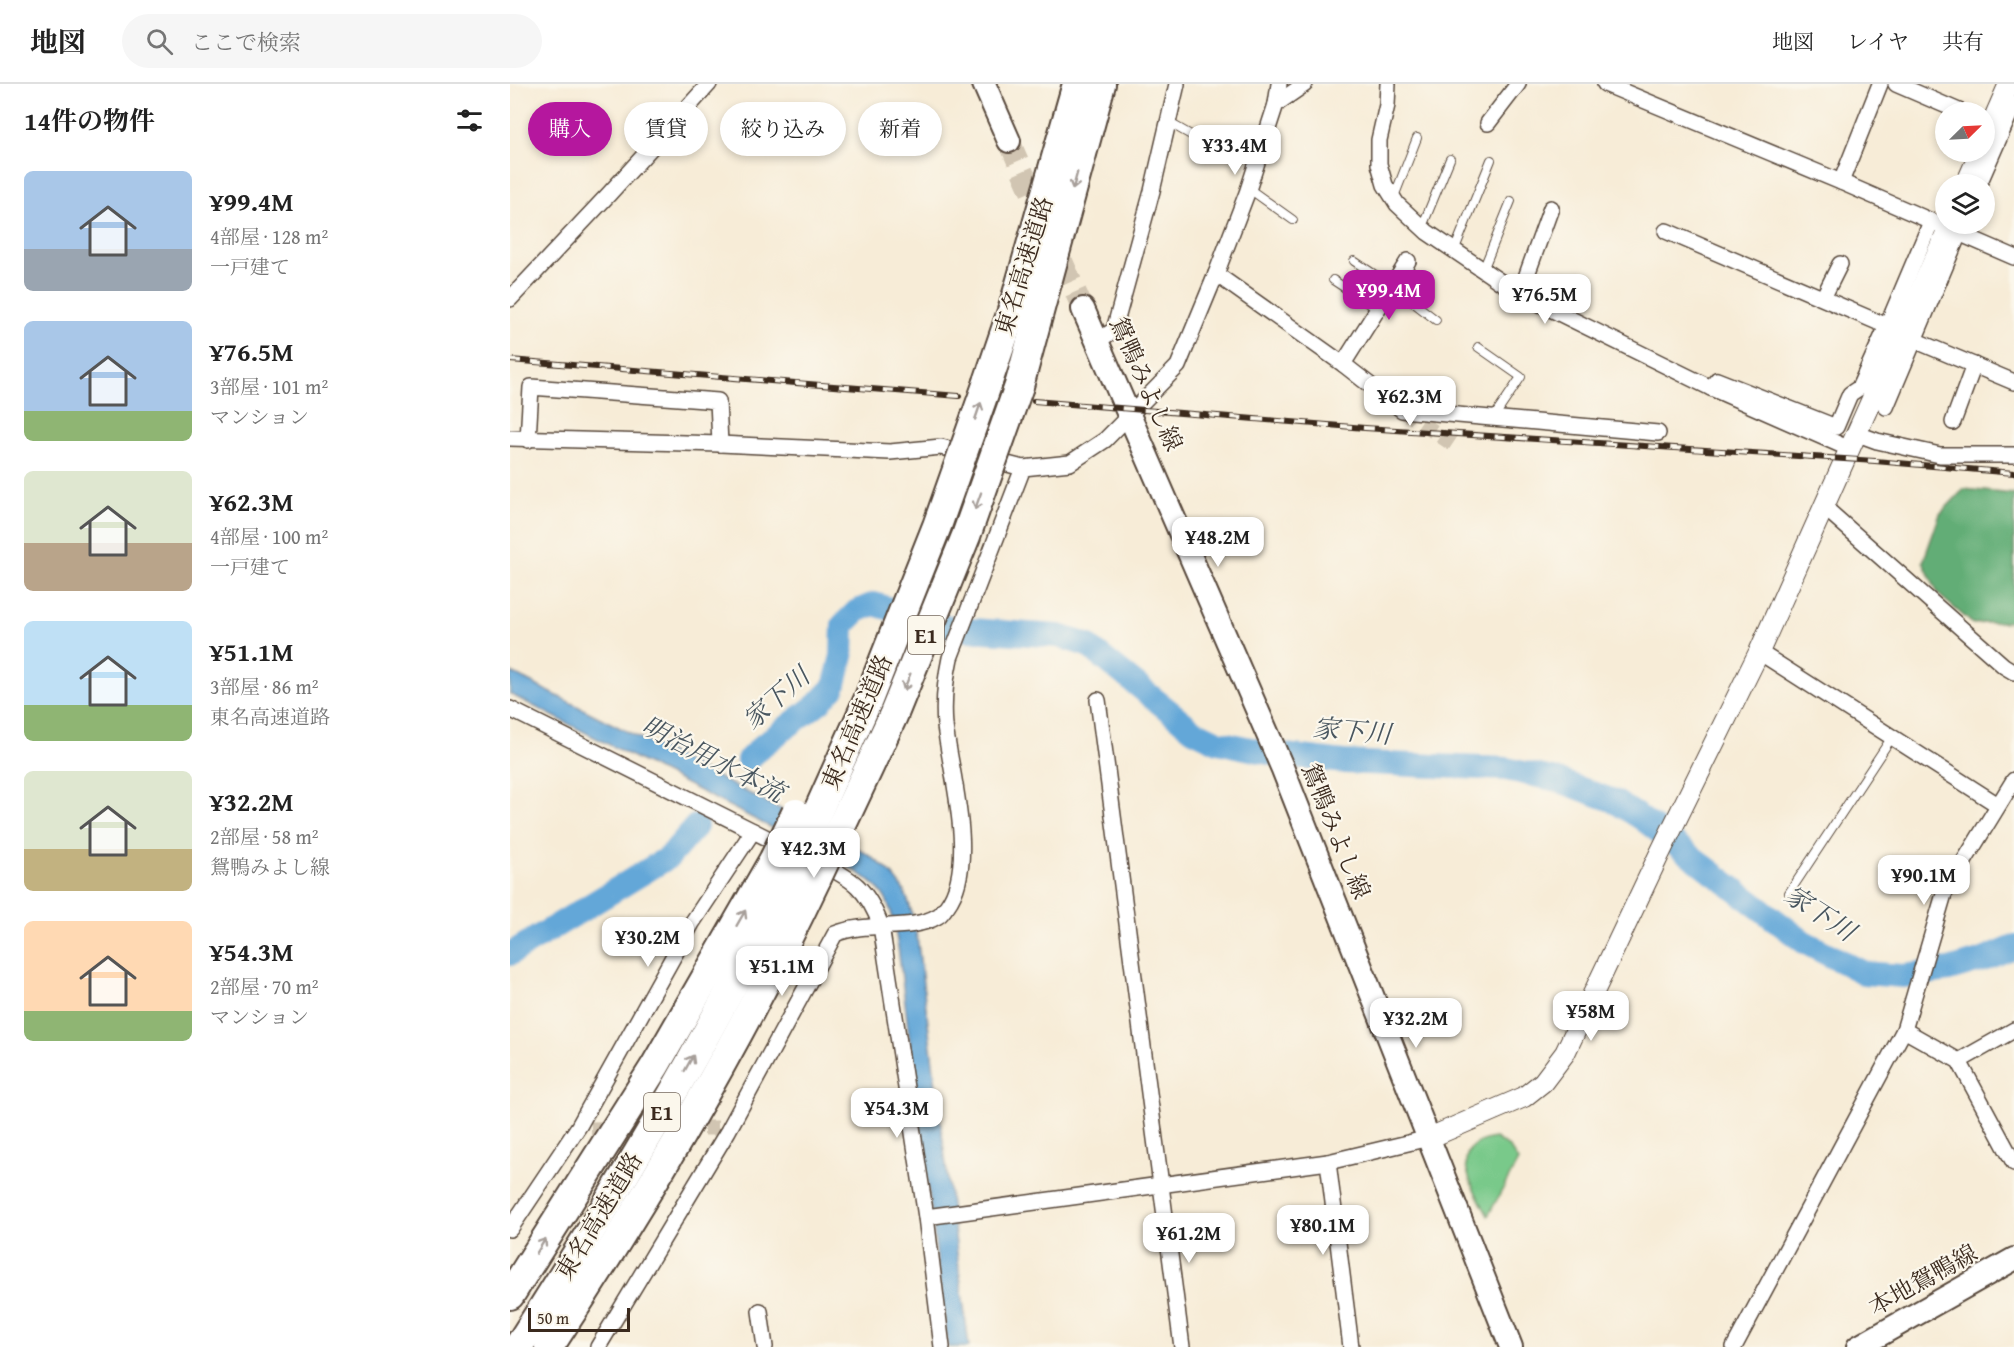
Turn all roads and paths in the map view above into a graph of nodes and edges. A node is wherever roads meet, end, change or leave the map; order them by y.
1 (709, 84) edge
2 (984, 84) edge
3 (1060, 84) edge
4 (1177, 84) edge
5 (1279, 84) edge
6 (1305, 84) edge
7 (1388, 84) edge
8 (1518, 84) edge
9 (1605, 84) edge
10 (1880, 84) edge
11 (1896, 84) edge
12 (2009, 84) edge
13 (1095, 86) edge
14 (1938, 102) edge
15 (1276, 104) junction
16 (2014, 104) edge
17 (1995, 116) edge
18 (1168, 122) junction
19 (1488, 123) dead end
20 (2008, 132) edge
21 (1417, 138) dead end
22 (1009, 141) tunnel mouth
23 (1212, 147) dead end
24 (1450, 159) dead end
25 (1491, 160) dead end
26 (1985, 174) edge
27 (1841, 182) junction
28 (1248, 188) junction
29 (609, 194) junction
30 (1394, 199) junction
31 (1511, 201) dead end
32 (1551, 208) dead end
33 (1293, 220) dead end
34 (1935, 220) edge
35 (1422, 227) junction
36 (1666, 231) dead end
37 (1945, 234) edge
38 (1946, 234) edge
39 (1947, 234) edge
40 (1967, 234) edge
41 (1454, 251) junction
42 (2014, 257) edge
43 (1354, 261) dead end
44 (1408, 261) dead end
45 (1840, 264) dead end
46 (1483, 270) junction
47 (1216, 274) junction
48 (1333, 280) dead end
49 (1392, 286) junction
50 (510, 287) edge
51 (1520, 294) junction
52 (510, 298) edge
53 (1823, 298) junction
54 (1014, 305) junction
55 (1083, 309) tunnel mouth
56 (1377, 309) junction
57 (1436, 320) dead end
58 (1887, 326) junction
59 (1914, 340) junction
60 (1098, 341) junction
61 (1478, 347) dead end
62 (1343, 364) junction
63 (1974, 365) junction
64 (2014, 382) edge
65 (1711, 388) junction
66 (1886, 407) dead end
67 (1130, 415) junction
68 (1494, 417) junction
69 (1953, 422) dead end
70 (1659, 433) dead end
71 (510, 438) edge
72 (528, 440) junction
73 (1853, 441) junction
74 (720, 444) junction
75 (2014, 455) edge
76 (1023, 468) junction
77 (1824, 507) junction
78 (1759, 651) junction
79 (2014, 672) edge
80 (1098, 700) dead end
81 (510, 709) edge
82 (1892, 737) junction
83 (2014, 780) edge
84 (1998, 805) junction
85 (753, 831) junction
86 (794, 869) junction
87 (1788, 893) dead end
88 (885, 926) junction
89 (1904, 1030) junction
90 (2014, 1030) edge
91 (729, 1048) junction
92 (1959, 1061) junction
93 (1429, 1138) junction
94 (1328, 1162) junction
95 (2014, 1163) edge
96 (1162, 1186) junction
97 (926, 1216) junction
98 (510, 1229) edge
99 (2014, 1259) edge
100 (510, 1295) edge
101 (760, 1311) dead end
102 (518, 1347) edge
103 (549, 1347) edge
104 (565, 1347) edge
105 (598, 1347) edge
106 (765, 1347) edge
107 (942, 1347) edge
108 (1182, 1347) edge
109 (1351, 1347) edge
110 (1511, 1347) edge
111 (1734, 1347) edge
112 (1858, 1347) edge

1 - 29 street
2 - 22 main road
3 - 54 highway
4 - 18 street
5 - 15 street
6 - 15 street
7 - 30 street
8 - 19 street
9 - 27 street
10 - 27 street
11 - 14 street
12 - 17 street
13 - 54 highway, 東名高速道路 / E1
13 -> 86 highway, 東名高速道路 / E1, bridge
15 - 28 street
16 - 20 street
18 - 23 lane
18 - 60 street
20 - 26 street
21 - 30 lane
24 - 35 lane
25 - 41 lane
27 - 34 street
28 - 33 lane
28 - 47 street
29 - 50 street
29 - 52 street
30 - 35 street
31 - 46 lane
32 - 51 street
35 - 41 street
36 - 53 street
37 - 58 street
38 - 73 street
39 - 59 street
40 - 42 street
41 - 46 street
43 - 49 lane
44 - 49 street
45 - 53 street
46 - 51 street
47 - 62 street
47 - 67 street
48 - 56 lane
49 - 56 street
49 - 57 lane
51 - 65 street
53 - 58 street
86 -> 54 highway, 東名高速道路 / E1, bridge
55 - 60 main road, 鴛鴨みよし線
56 - 62 street
58 - 65 street
59 - 63 street
59 - 66 street
60 - 67 main road, 鴛鴨みよし線
61 - 68 lane
62 - 68 street
63 - 64 street
63 - 69 street
65 - 73 street
67 - 76 street
67 - 93 main road, 鴛鴨みよし線
68 - 70 street
71 - 72 street
72 - 74 street
72 - 74 street
73 - 75 street
73 - 77 street
74 - 76 street
76 - 88 street
77 - 78 street
77 - 79 street
78 - 82 street
78 - 93 street
80 - 96 street
81 - 85 street
82 - 84 street
82 - 87 lane
83 - 84 street
84 - 89 street
85 - 88 street
85 - 98 street
86 - 91 highway, 東名高速道路 / E1
100 -> 86 highway
102 -> 86 highway, 東名高速道路 / E1
88 - 97 street
88 - 105 street
89 - 92 street
89 - 111 street
90 - 92 street
91 - 103 highway, 東名高速道路 / E1
91 - 104 highway
92 - 95 street
93 - 94 street
93 - 110 main road, 鴛鴨みよし線
94 - 96 street
94 - 109 street
96 - 97 street
96 - 108 street
97 - 107 street
99 - 112 main road, 本地鴛鴨線
101 - 106 street

